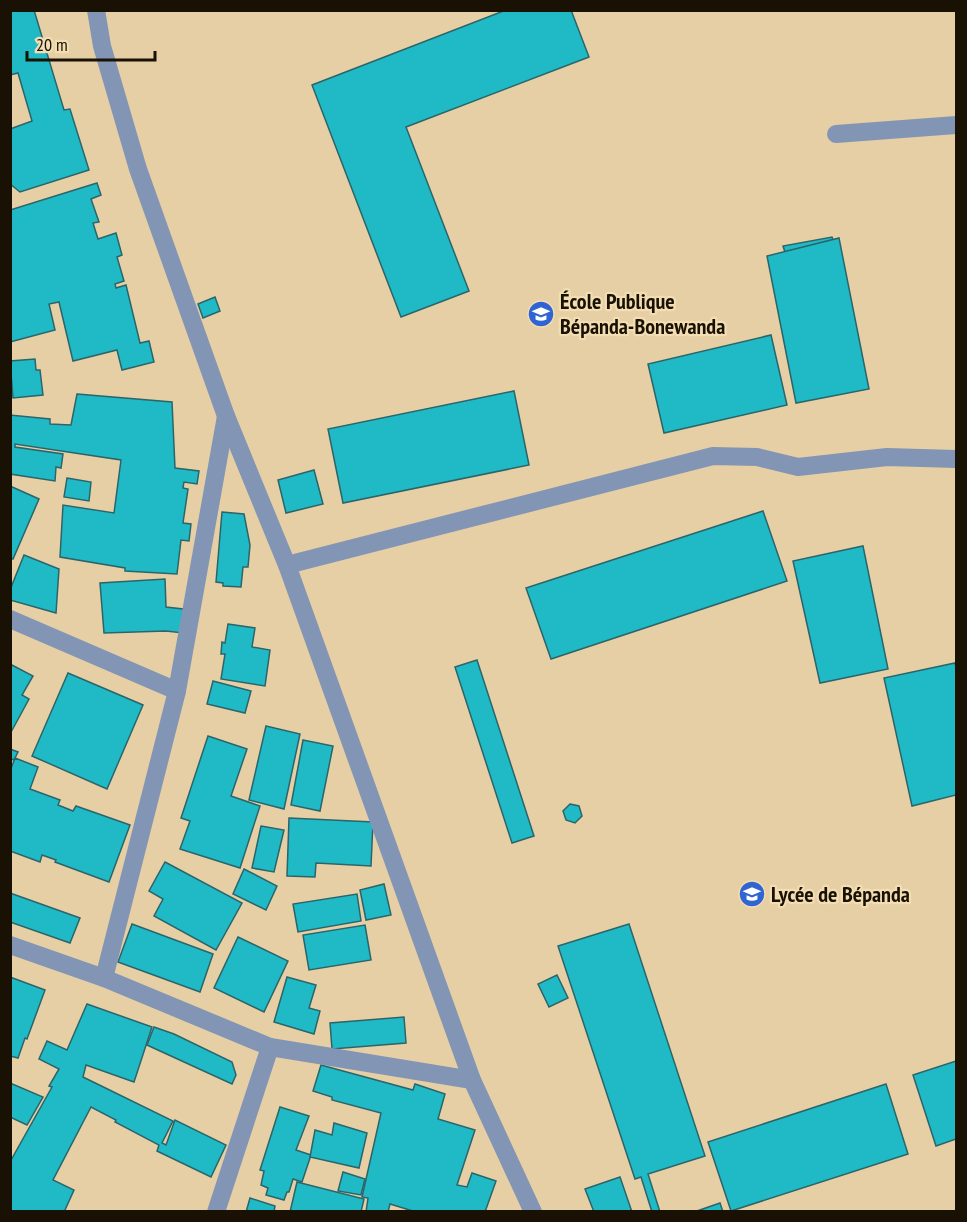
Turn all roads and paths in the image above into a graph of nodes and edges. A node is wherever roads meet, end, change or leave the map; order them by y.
1 (96, 10) edge
2 (957, 125) edge
3 (836, 134) dead end
4 (226, 416) junction
5 (957, 459) edge
6 (287, 565) junction
7 (10, 619) edge
8 (177, 691) junction
9 (10, 945) edge
10 (104, 978) junction
11 (270, 1047) junction
12 (472, 1080) junction
13 (216, 1212) edge
14 (533, 1212) edge

1 - 4 street
2 - 3 street
4 - 6 street
4 - 8 street
5 - 6 street
6 - 12 street
7 - 8 street
8 - 10 street
9 - 10 street
10 - 11 street
11 - 12 street
11 - 13 street
12 - 14 street

